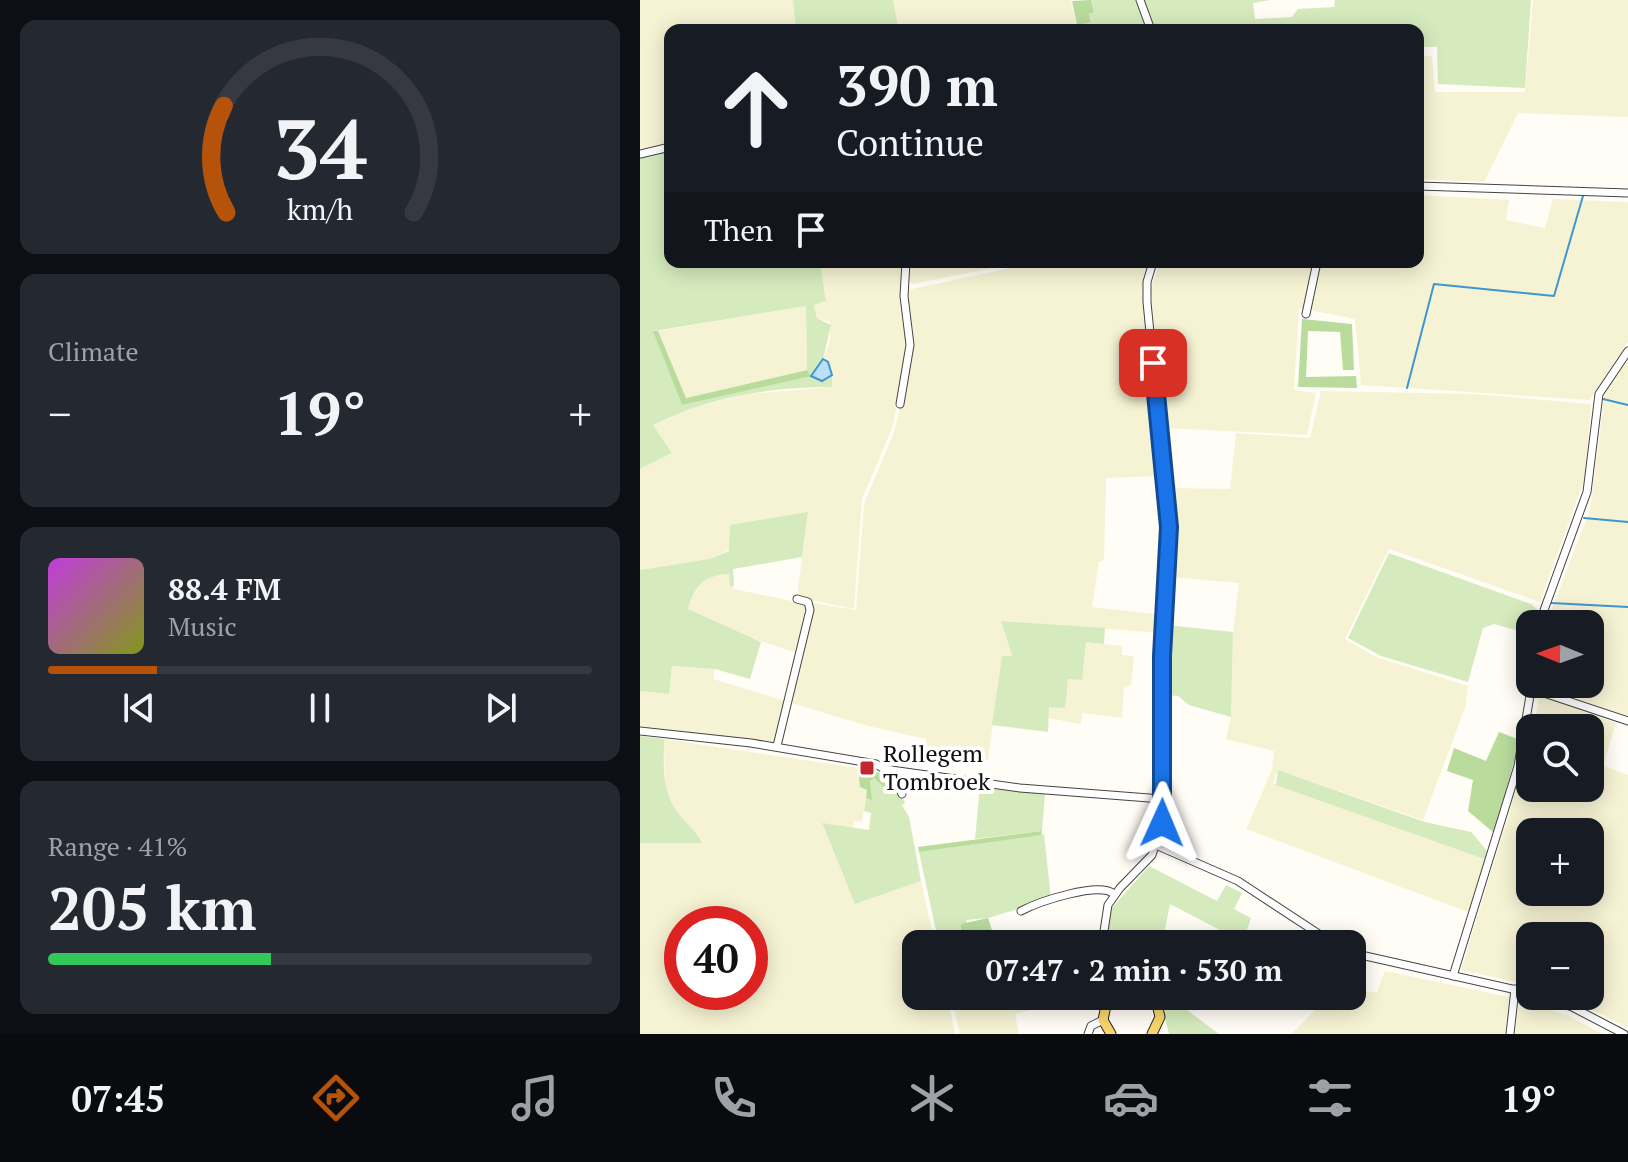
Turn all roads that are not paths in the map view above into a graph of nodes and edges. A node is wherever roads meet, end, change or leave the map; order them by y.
1 (1140, 0) edge
2 (1149, 24) edge
3 (664, 148) edge
4 (640, 154) edge
5 (1424, 186) edge
6 (1628, 193) edge
7 (906, 268) edge
8 (1151, 268) edge
9 (1316, 268) edge
10 (1306, 314) dead end
11 (1628, 351) edge
12 (900, 404) dead end
13 (797, 599) dead end
14 (1544, 610) edge
15 (1530, 698) edge
16 (1565, 698) edge
17 (1628, 721) edge
18 (640, 731) edge
19 (738, 742) junction
20 (777, 746) junction
21 (787, 750) junction
22 (891, 770) junction
23 (902, 794) dead end
24 (1162, 799) junction
25 (1158, 846) junction
26 (1114, 894) junction
27 (1021, 911) dead end
28 (1103, 930) edge
29 (1313, 930) edge
30 (1366, 956) edge
31 (1453, 976) junction
32 (1515, 989) joint
33 (1105, 1010) edge
34 (1160, 1010) edge
35 (1578, 1010) edge
36 (1103, 1020) junction
37 (1160, 1020) junction
38 (1109, 1033) edge
39 (1166, 1033) edge
40 (1088, 1034) edge
41 (1152, 1034) edge
42 (1510, 1034) edge
43 (1624, 1034) edge

1 - 2 street
3 - 4 street
5 - 6 street
7 - 12 street
8 - 24 street
9 - 10 street
11 - 14 street
13 - 20 street
15 - 31 street
16 - 17 street
18 - 19 street
19 - 20 street
19 - 21 street
20 - 21 street
21 - 22 street
22 - 23 street
22 - 24 street
24 - 25 street
25 - 26 street
25 - 29 street
26 - 27 street
26 - 28 street
30 - 31 street
31 - 32 street
32 - 42 street
33 - 36 main road
34 - 37 main road
35 - 43 street
36 - 38 main road
36 - 40 street
37 - 39 main road
37 - 41 main road

